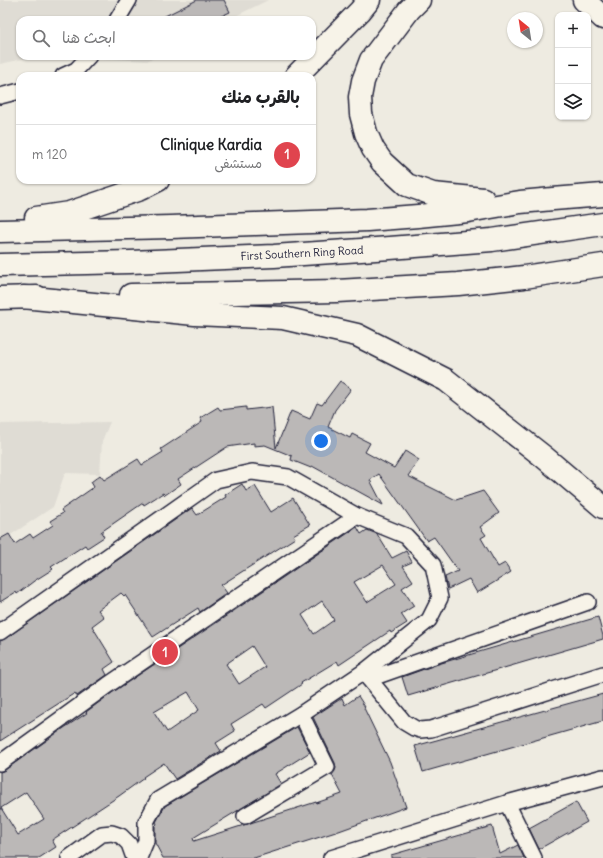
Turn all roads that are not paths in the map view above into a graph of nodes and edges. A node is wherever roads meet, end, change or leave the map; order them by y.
1 (129, 0) edge
2 (369, 0) edge
3 (419, 0) edge
4 (584, 0) edge
5 (596, 0) edge
6 (603, 8) edge
7 (119, 16) edge
8 (603, 18) edge
9 (316, 56) edge
10 (85, 60) edge
11 (312, 60) edge
12 (71, 72) edge
13 (300, 72) edge
14 (16, 92) edge
15 (0, 96) edge
16 (150, 184) edge
17 (603, 196) edge
18 (520, 202) junction
19 (0, 220) edge
20 (603, 224) edge
21 (0, 231) edge
22 (0, 265) edge
23 (603, 265) edge
24 (23, 297) junction
25 (0, 298) edge
26 (603, 507) edge
27 (357, 516) junction
28 (588, 602) dead end
29 (0, 632) edge
30 (603, 674) edge
31 (367, 675) junction
32 (301, 714) junction
33 (0, 763) edge
34 (603, 777) edge
35 (507, 803) junction
36 (245, 816) dead end
37 (70, 858) edge
38 (134, 858) edge
39 (139, 858) edge
40 (331, 858) edge
41 (534, 858) edge

1 - 7 street
2 - 9 highway
3 - 18 highway
4 - 8 highway
5 - 6 highway
10 - 12 street
11 - 13 highway
14 - 15 street
16 - 19 highway
17 - 18 highway
18 - 21 highway
20 - 22 highway, First Southern Ring Road
23 - 24 highway
24 - 25 highway
24 - 26 highway
27 - 29 street
27 - 31 street
27 - 33 street
28 - 31 street
30 - 31 street
31 - 32 street
32 - 36 street
32 - 39 street
34 - 35 street
35 - 40 street
35 - 41 street
37 - 38 street

